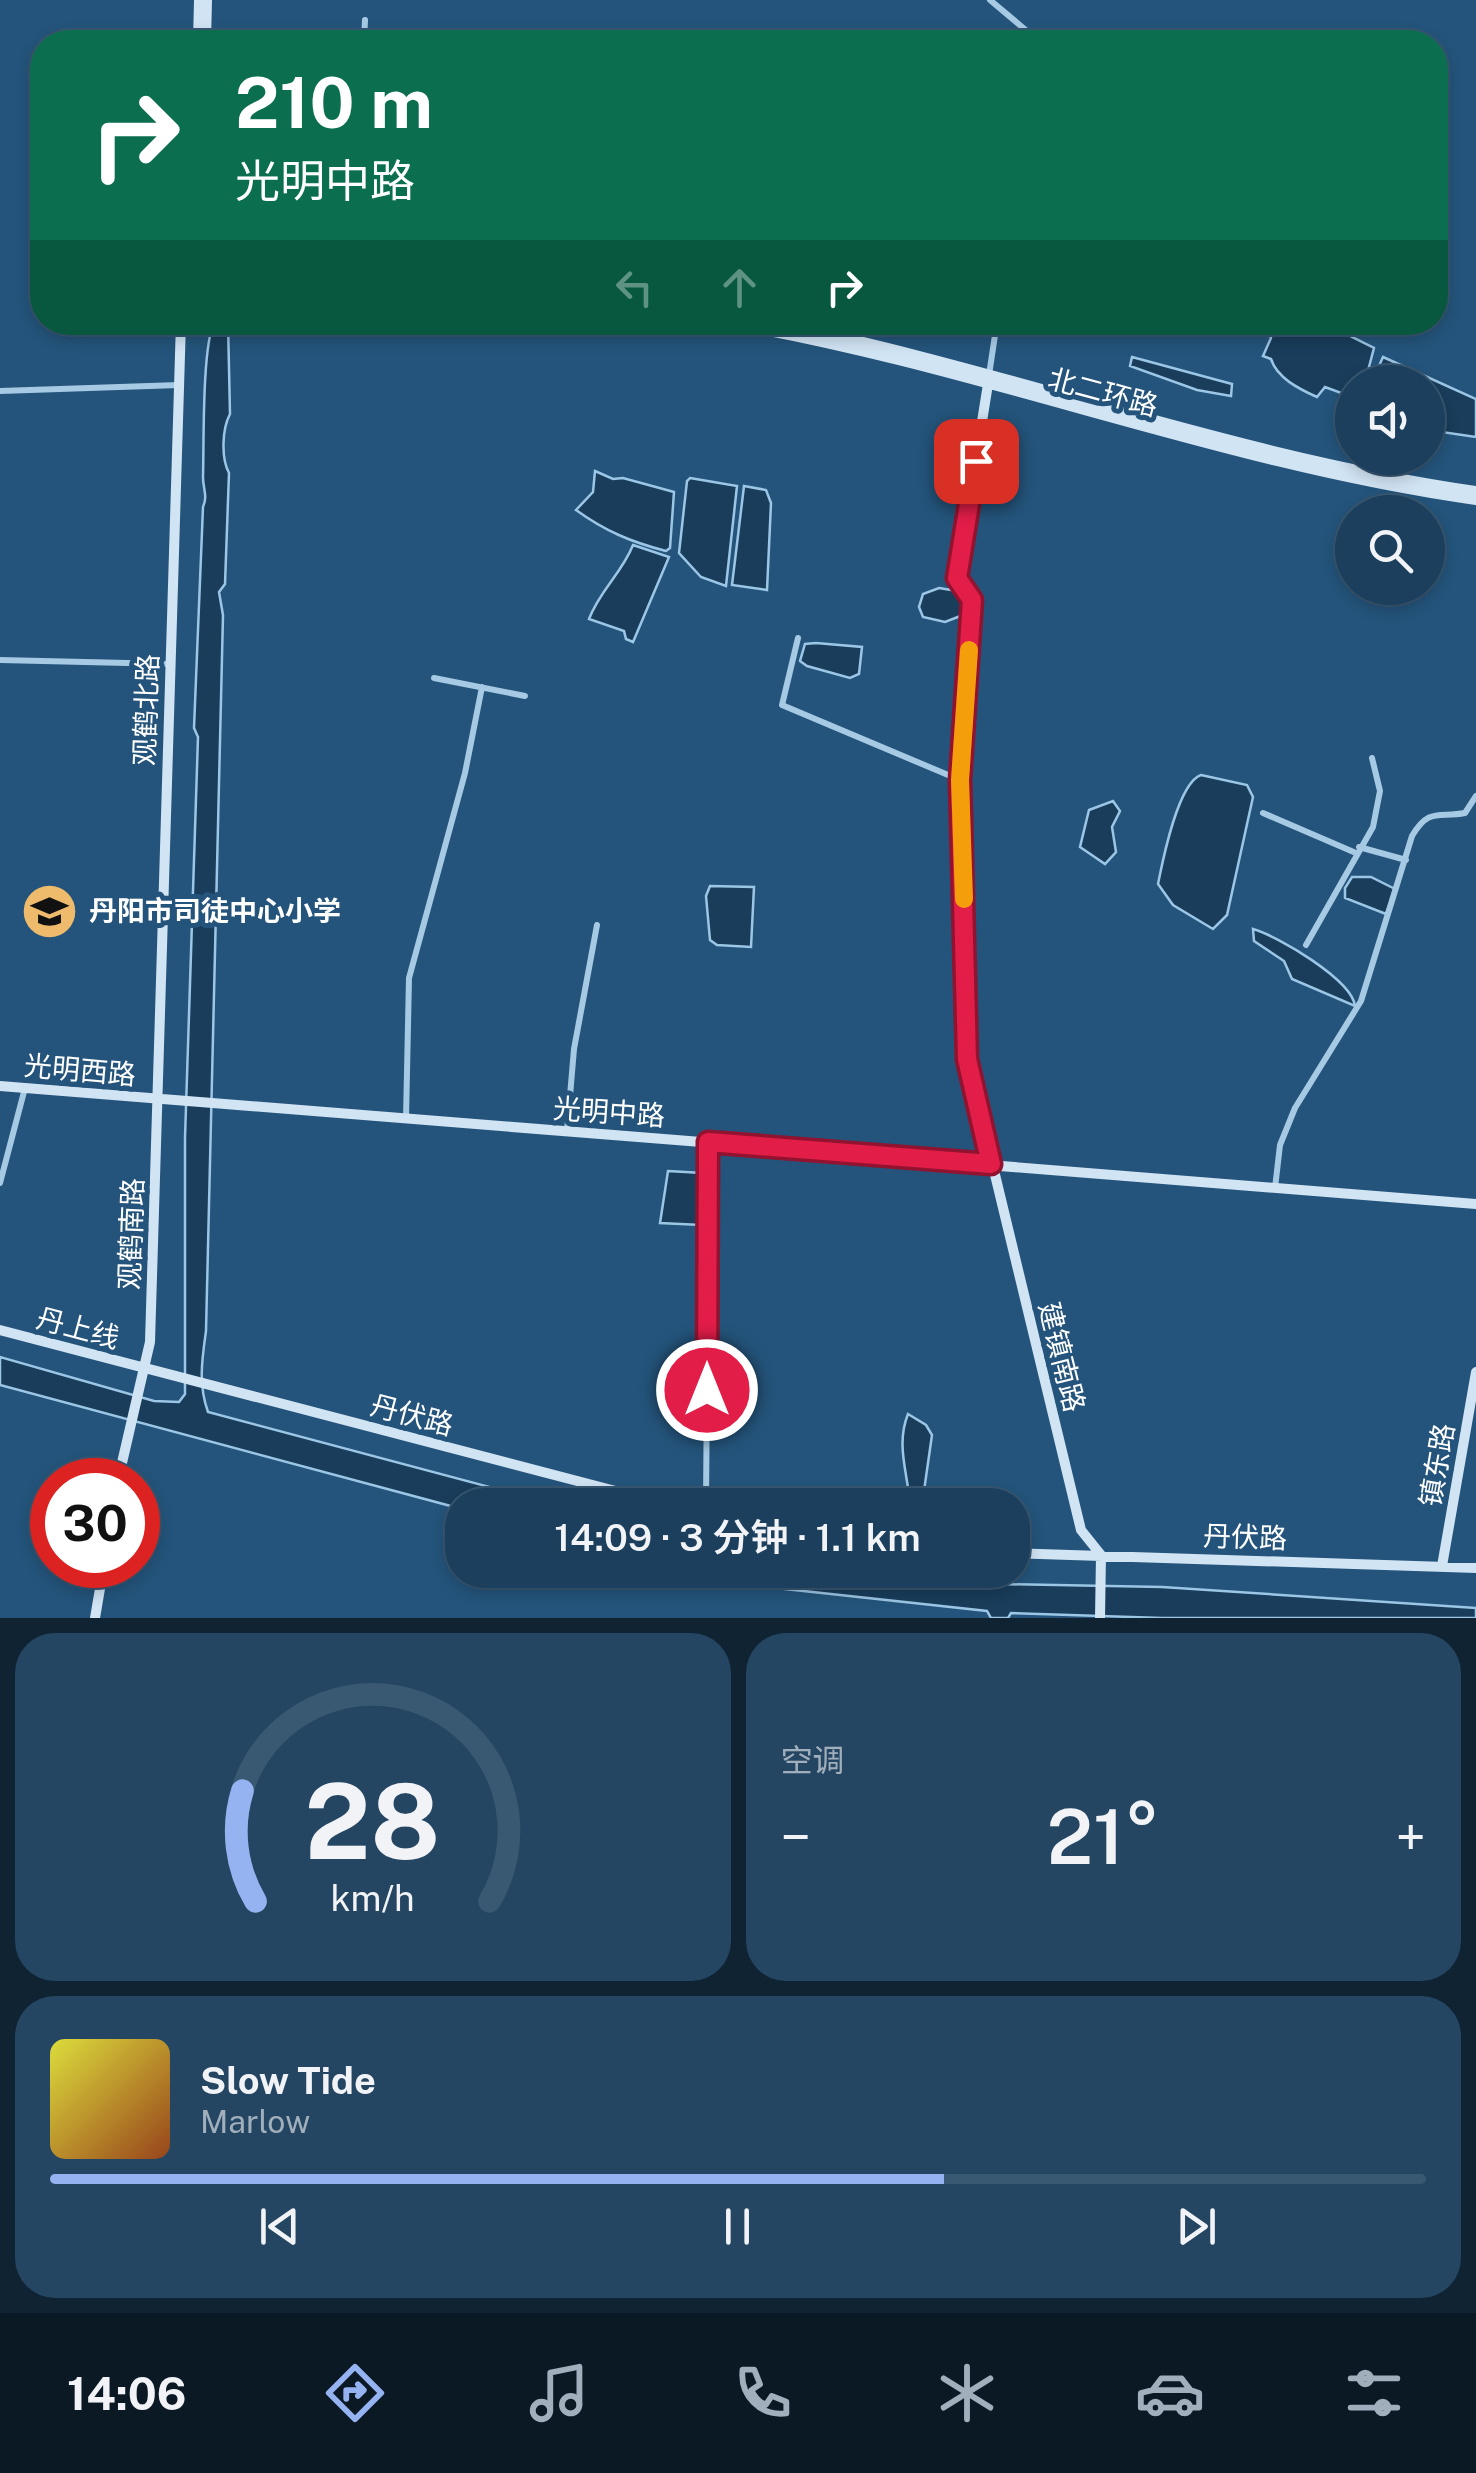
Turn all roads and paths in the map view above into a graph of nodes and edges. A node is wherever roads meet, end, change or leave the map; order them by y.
1 (199, 0) edge
2 (207, 0) edge
3 (990, 0) edge
4 (365, 20) dead end
5 (198, 30) edge
6 (206, 30) edge
7 (365, 30) edge
8 (1026, 30) edge
9 (181, 335) edge
10 (787, 335) edge
11 (821, 335) edge
12 (995, 335) edge
13 (988, 380) junction
14 (179, 386) junction
15 (0, 391) edge
16 (1476, 491) edge
17 (1476, 500) edge
18 (798, 638) dead end
19 (0, 660) edge
20 (170, 664) junction
21 (434, 678) dead end
22 (482, 687) junction
23 (525, 696) dead end
24 (1372, 758) dead end
25 (960, 780) junction
26 (1476, 796) edge
27 (1264, 813) dead end
28 (1358, 850) junction
29 (1406, 860) junction
30 (597, 925) dead end
31 (1306, 945) dead end
32 (0, 1086) edge
33 (26, 1088) junction
34 (157, 1099) junction
35 (406, 1119) junction
36 (567, 1131) junction
37 (708, 1142) junction
38 (991, 1164) junction
39 (0, 1182) edge
40 (1275, 1188) junction
41 (1476, 1204) edge
42 (0, 1330) edge
43 (144, 1368) junction
44 (1476, 1372) edge
45 (122, 1458) edge
46 (603, 1488) edge
47 (706, 1488) edge
48 (1030, 1553) edge
49 (1100, 1555) junction
50 (1442, 1566) junction
51 (1476, 1568) edge
52 (100, 1588) edge
53 (95, 1618) edge
54 (1100, 1618) edge

1 - 5 street
2 - 6 street
3 - 8 street
4 - 7 street
9 - 14 street, 观鹤北路
10 - 13 street, 北二环路
11 - 13 street, 北二环路
12 - 13 street
13 - 16 street, 北二环路
13 - 17 street, 北二环路
13 - 25 street, 建镇南路
14 - 15 street
14 - 20 street, 观鹤北路
18 - 25 street
19 - 20 street
20 - 34 street, 观鹤北路
21 - 22 street
22 - 23 street
22 - 35 street
24 - 28 street
25 - 38 street, 建镇南路
26 - 29 street
27 - 28 street
28 - 29 street
28 - 31 street
29 - 40 street
30 - 36 street
32 - 33 street, 光明西路
33 - 34 street, 光明西路
33 - 39 street
34 - 35 street, 光明中路
34 - 43 street, 观鹤南路
35 - 36 street, 光明中路
36 - 37 street, 光明中路
37 - 38 street, 光明中路
37 - 47 street
38 - 40 street, 光明中路
38 - 49 street, 建镇南路
40 - 41 street, 光明中路
42 - 43 street, 丹上线
43 - 45 street, 观鹤南路
43 - 46 street, 丹伏路
44 - 50 street, 镇东路
48 - 49 street, 丹伏路
49 - 50 street, 丹伏路
49 - 54 street
50 - 51 street, 丹伏路
52 - 53 street

